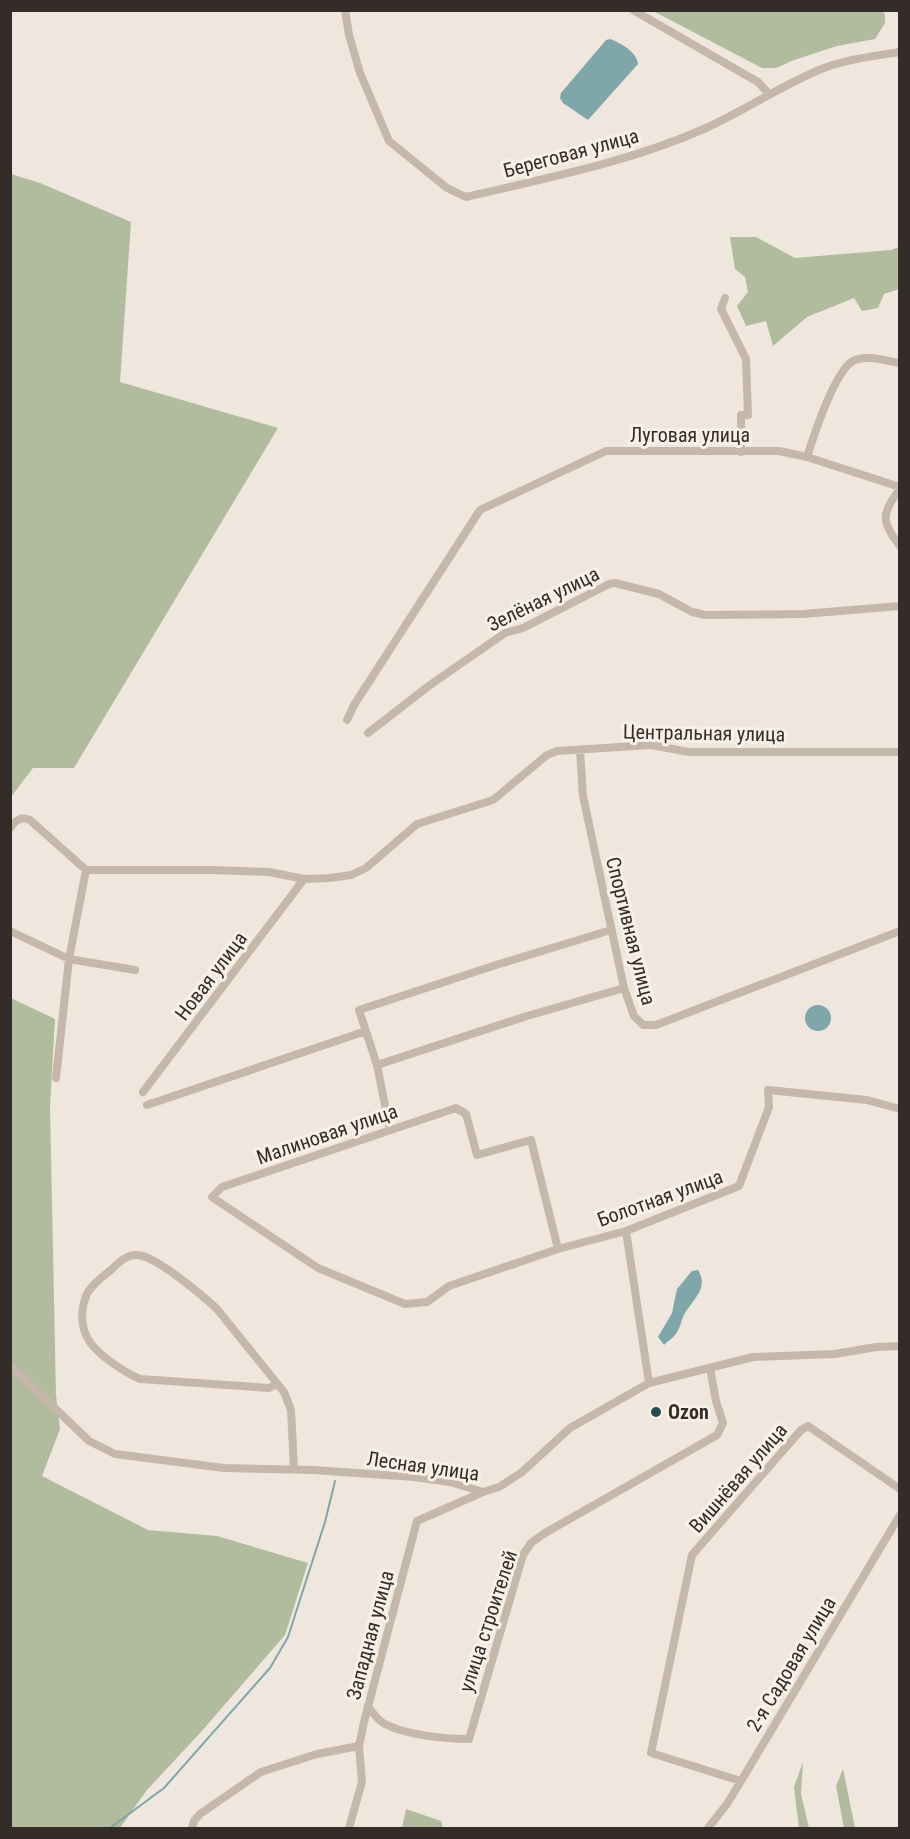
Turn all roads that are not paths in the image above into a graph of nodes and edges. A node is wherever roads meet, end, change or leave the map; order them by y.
1 (345, 10) edge
2 (633, 10) edge
3 (900, 52) edge
4 (769, 94) junction
5 (725, 298) dead end
6 (900, 363) edge
7 (741, 452) junction
8 (807, 457) junction
9 (900, 488) edge
10 (900, 546) edge
11 (900, 606) edge
12 (347, 720) dead end
13 (368, 733) dead end
14 (580, 750) junction
15 (900, 752) edge
16 (10, 828) edge
17 (86, 870) junction
18 (304, 879) junction
19 (611, 930) junction
20 (10, 931) edge
21 (900, 931) edge
22 (69, 959) junction
23 (135, 970) dead end
24 (624, 988) junction
25 (366, 1031) junction
26 (377, 1065) junction
27 (56, 1078) dead end
28 (143, 1092) dead end
29 (147, 1105) dead end
30 (900, 1109) edge
31 (390, 1130) junction
32 (627, 1231) junction
33 (558, 1249) junction
34 (405, 1304) joint
35 (900, 1346) edge
36 (10, 1365) edge
37 (710, 1368) junction
38 (649, 1383) junction
39 (277, 1384) junction
40 (294, 1469) junction
41 (900, 1489) edge
42 (483, 1492) junction
43 (900, 1515) edge
44 (368, 1706) junction
45 (359, 1746) junction
46 (741, 1781) junction
47 (192, 1828) edge
48 (349, 1828) edge
49 (708, 1828) edge

1 - 4 street, Береговая улица
2 - 4 street
3 - 4 street, Береговая улица
5 - 7 street
6 - 8 street
7 - 8 street, Луговая улица
7 - 12 street, Луговая улица
8 - 9 street, Луговая улица
9 - 10 street
11 - 13 street, Зелёная улица
14 - 15 street, Центральная улица
14 - 18 street, Центральная улица
14 - 19 street, Спортивная улица
16 - 17 street
17 - 18 street
17 - 22 street
18 - 28 street, Новая улица
19 - 24 street, Спортивная улица
19 - 25 street
20 - 22 street
21 - 24 street, Спортивная улица
22 - 23 street
22 - 27 street
24 - 26 street
25 - 26 street
25 - 29 street
26 - 31 street
30 - 32 street, Болотная улица
31 - 33 street, Малиновая улица
31 - 34 street, Малиновая улица
32 - 33 street, Болотная улица
32 - 38 street
33 - 34 street, Болотная улица
35 - 37 street, Лесная улица
36 - 40 street, Лесная улица
37 - 38 street, Лесная улица
37 - 44 street, улица строителей
38 - 42 street, Лесная улица
39 - 39 street
39 - 40 street
40 - 42 street, Лесная улица
41 - 46 street, Вишнёвая улица
42 - 44 street, Западная улица
43 - 46 street, 2-я Садовая улица
44 - 45 street, Западная улица
45 - 47 street
45 - 48 street, Западная улица
46 - 49 street, 2-я Садовая улица

